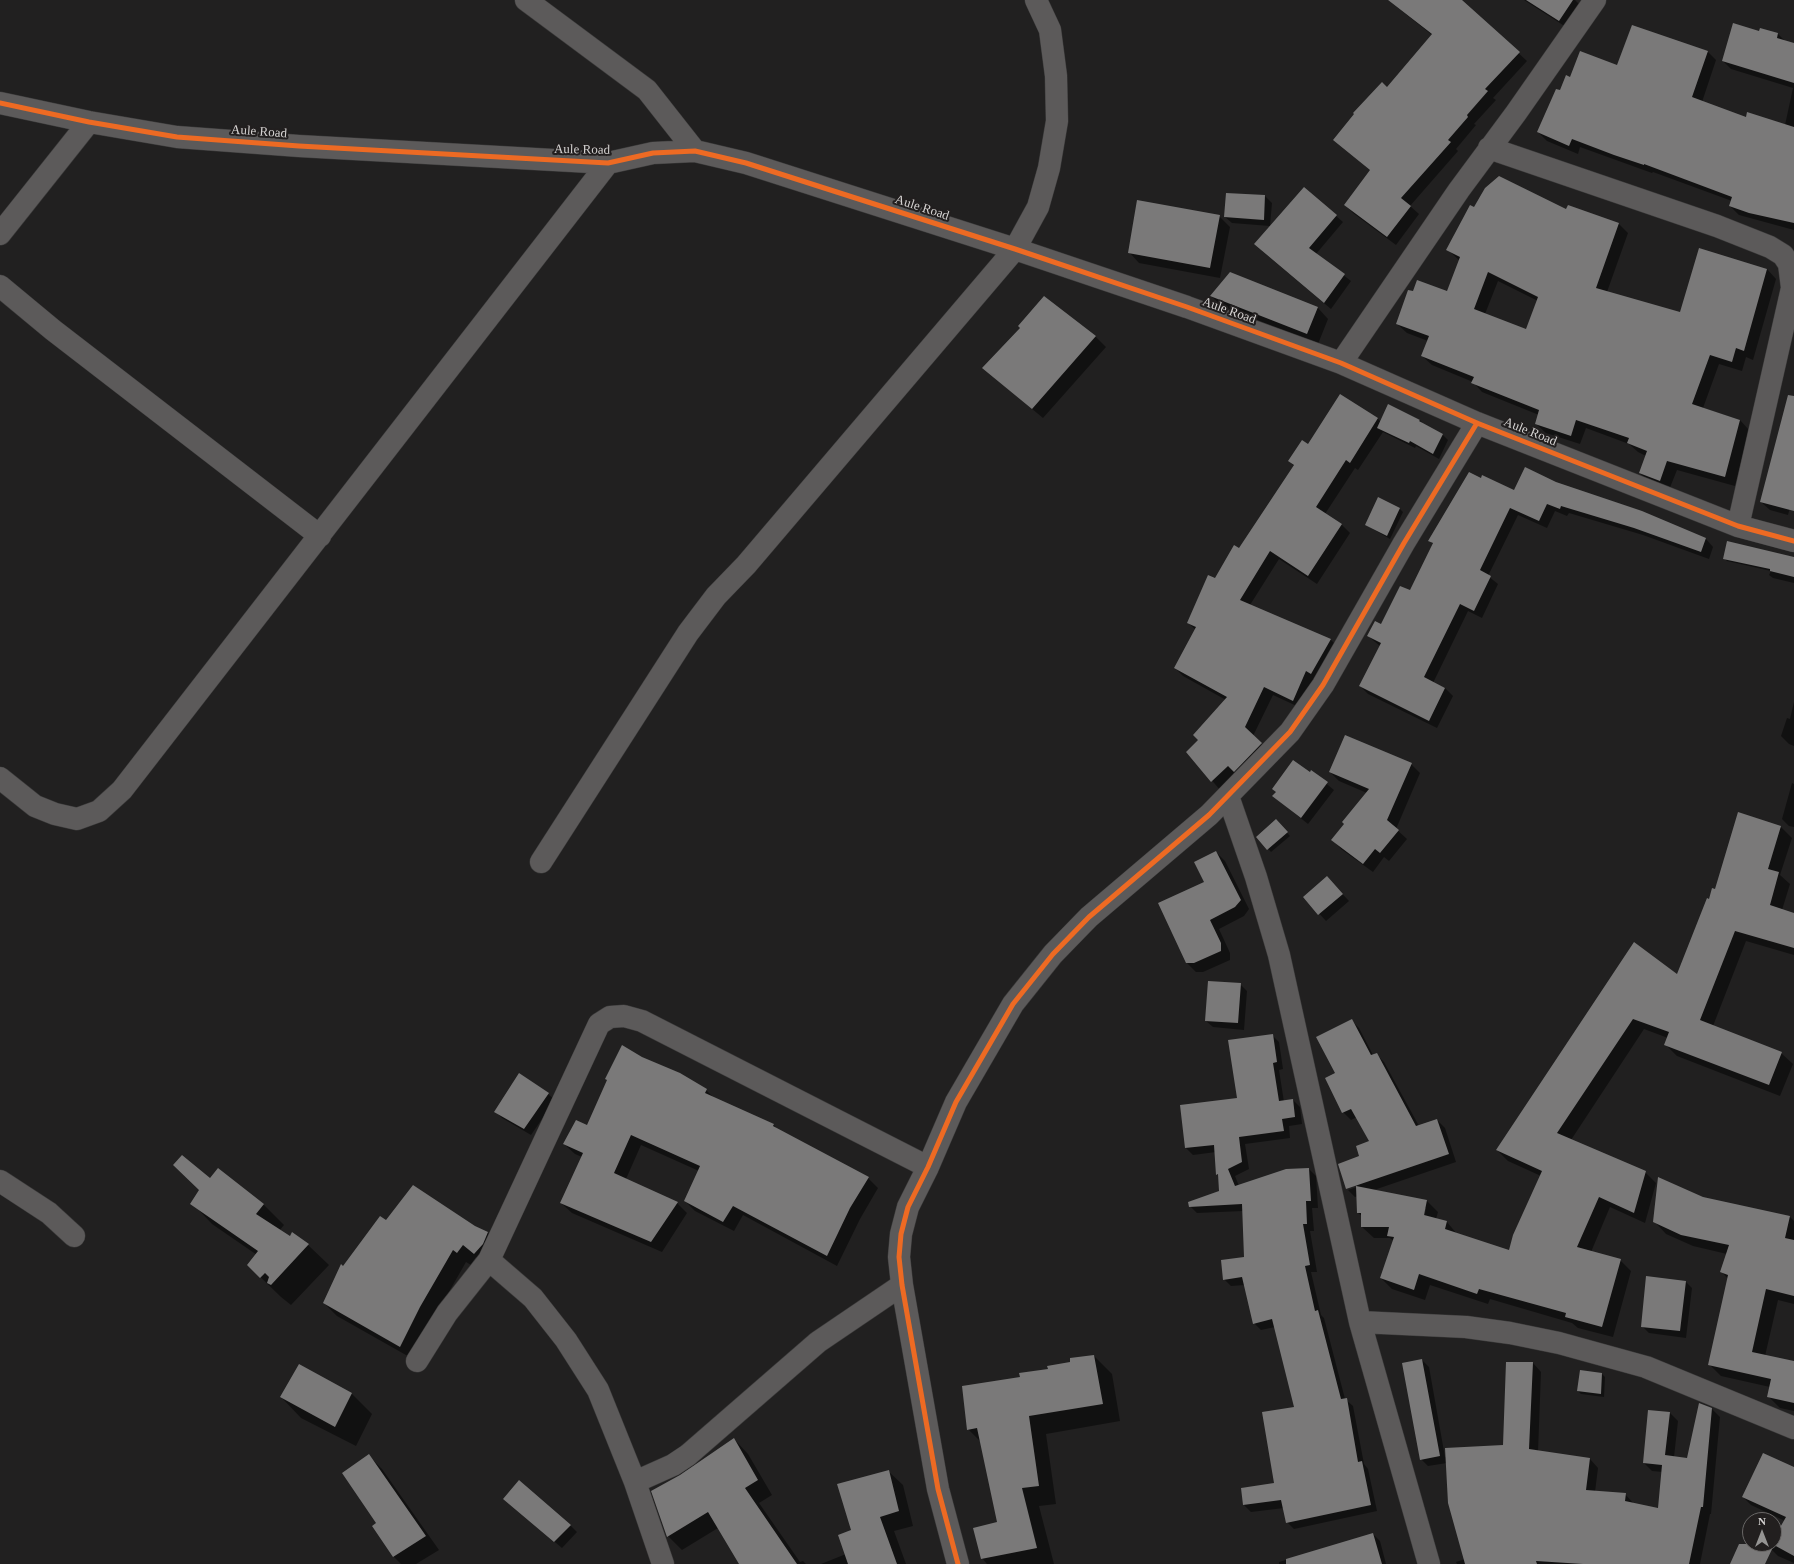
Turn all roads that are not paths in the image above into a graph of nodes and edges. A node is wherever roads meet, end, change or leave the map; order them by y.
1 (526, 0) edge
2 (1036, 0) edge
3 (1595, 0) edge
4 (0, 103) edge
5 (89, 122) junction
6 (1489, 148) junction
7 (695, 151) junction
8 (608, 163) junction
9 (0, 234) edge
10 (1015, 249) junction
11 (1793, 277) edge
12 (0, 286) edge
13 (1341, 362) junction
14 (1477, 423) junction
15 (1738, 526) junction
16 (320, 536) junction
17 (1794, 541) edge
18 (0, 778) edge
19 (1228, 796) junction
20 (541, 862) dead end
21 (928, 1167) junction
22 (0, 1181) edge
23 (74, 1236) dead end
24 (489, 1260) junction
25 (902, 1285) junction
26 (1360, 1322) junction
27 (417, 1361) dead end
28 (1794, 1428) edge
29 (635, 1482) junction
30 (663, 1564) edge
31 (958, 1564) edge
32 (1429, 1564) edge

1 - 7 street
2 - 10 street
3 - 6 street
4 - 5 street, Aule Road
5 - 8 street, Aule Road
5 - 9 street
6 - 11 street
6 - 13 street
7 - 8 street, Aule Road
7 - 10 street, Aule Road
8 - 16 street
10 - 13 street, Aule Road
10 - 20 street
11 - 15 street
12 - 16 street
13 - 14 street, Aule Road
14 - 15 street, Aule Road
14 - 19 street
15 - 17 street, Aule Road
16 - 18 street
19 - 21 street
19 - 26 street
21 - 24 street
21 - 25 street
22 - 23 street
24 - 27 street
24 - 29 street
25 - 29 street
25 - 31 street
26 - 28 street
26 - 32 street
29 - 30 street

